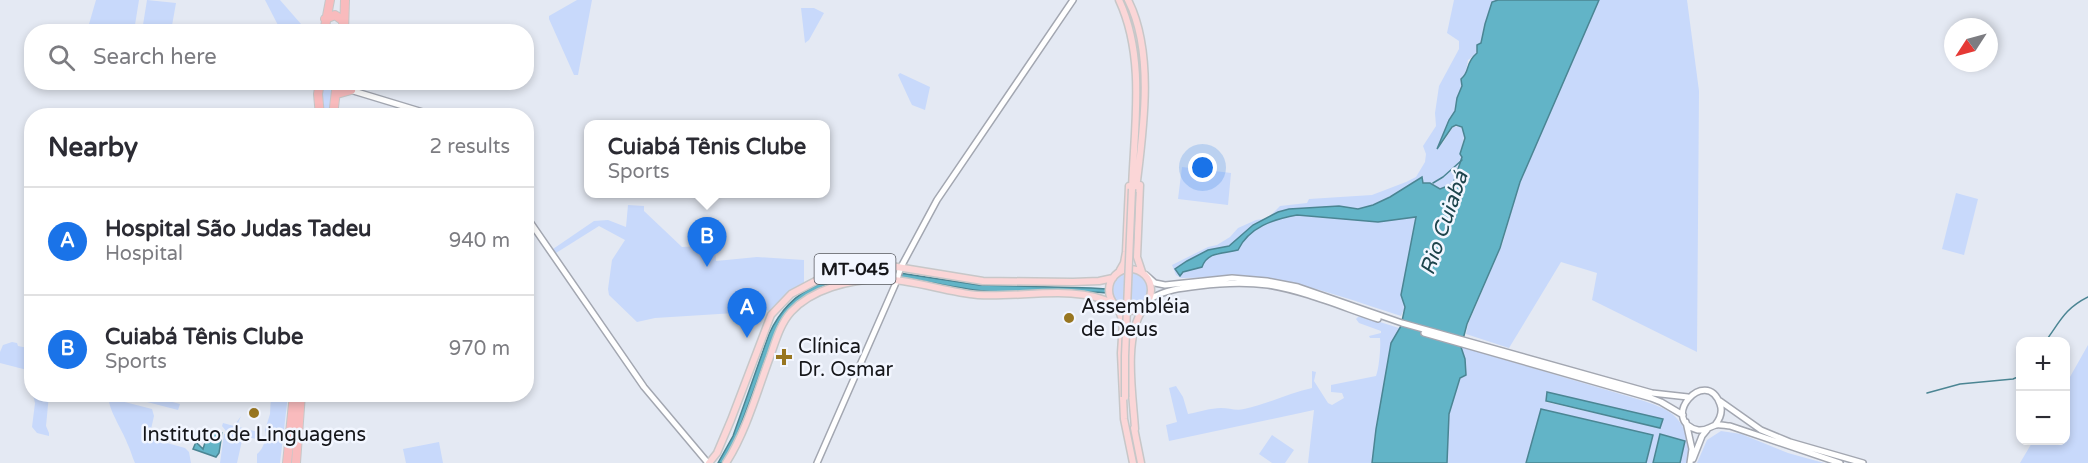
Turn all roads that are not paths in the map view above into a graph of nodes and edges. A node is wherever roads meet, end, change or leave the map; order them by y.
1 (330, 0) edge
2 (345, 0) edge
3 (1073, 0) edge
4 (1119, 0) edge
5 (1128, 0) edge
6 (325, 19) junction
7 (325, 24) edge
8 (343, 24) edge
9 (344, 24) edge
10 (1133, 44) junction
11 (1144, 50) junction
12 (320, 90) edge
13 (336, 90) edge
14 (351, 90) edge
15 (351, 90) edge
16 (355, 91) junction
17 (320, 108) edge
18 (334, 108) edge
19 (410, 108) edge
20 (1136, 161) junction
21 (534, 228) edge
22 (903, 268) junction
23 (1144, 274) junction
24 (1115, 275) junction
25 (898, 281) junction
26 (1150, 299) junction
27 (1116, 306) junction
28 (1145, 306) junction
29 (1354, 309) junction
30 (1508, 354) junction
31 (1688, 397) junction
32 (1127, 398) junction
33 (1719, 401) junction
34 (294, 402) edge
35 (300, 402) edge
36 (737, 409) junction
37 (747, 415) junction
38 (1684, 418) junction
39 (733, 420) junction
40 (743, 425) junction
41 (1715, 425) junction
42 (1135, 429) junction
43 (1708, 429) junction
44 (1129, 449) junction
45 (291, 463) edge
46 (707, 463) edge
47 (726, 463) edge
48 (817, 463) edge
49 (1133, 463) edge
50 (1141, 463) edge
51 (1691, 463) edge
52 (1840, 463) edge
53 (1863, 463) edge

1 - 6 highway
2 - 9 highway
3 - 22 main road
4 - 10 main road
5 - 11 main road
6 - 7 highway
6 - 8 highway
10 - 11 main road
10 - 20 main road
11 - 20 main road
12 - 17 highway
13 - 18 highway
14 - 16 highway
15 - 16 main road
16 - 19 main road
20 - 23 main road
20 - 24 main road
20 - 32 main road, bridge
21 - 46 main road
22 - 24 main road, MT-045
22 - 25 main road
22 - 36 main road, MT-045
23 - 24 main road, MT-045
23 - 26 main road
23 - 29 main road, MT-045
24 - 27 main road
25 - 27 main road, MT-045
25 - 37 main road, MT-045
25 - 48 main road
26 - 28 main road
26 - 29 main road, MT-045
27 - 28 main road, MT-045
27 - 44 main road
28 - 42 main road
29 - 30 main road, MT-045
30 - 31 main road, MT-045
30 - 38 main road, MT-045
31 - 33 main road, MT-045
31 - 38 main road
32 - 42 main road
32 - 44 main road
33 - 41 main road
33 - 53 main road, MT-045
34 - 45 highway
35 - 45 highway
36 - 37 main road
36 - 39 main road, MT-045
37 - 40 main road, MT-045
38 - 43 main road, MT-045
38 - 51 main road
39 - 40 main road
39 - 46 main road, MT-045
40 - 47 main road, MT-045
41 - 43 main road
41 - 52 main road
42 - 50 main road
43 - 51 main road
44 - 49 main road

